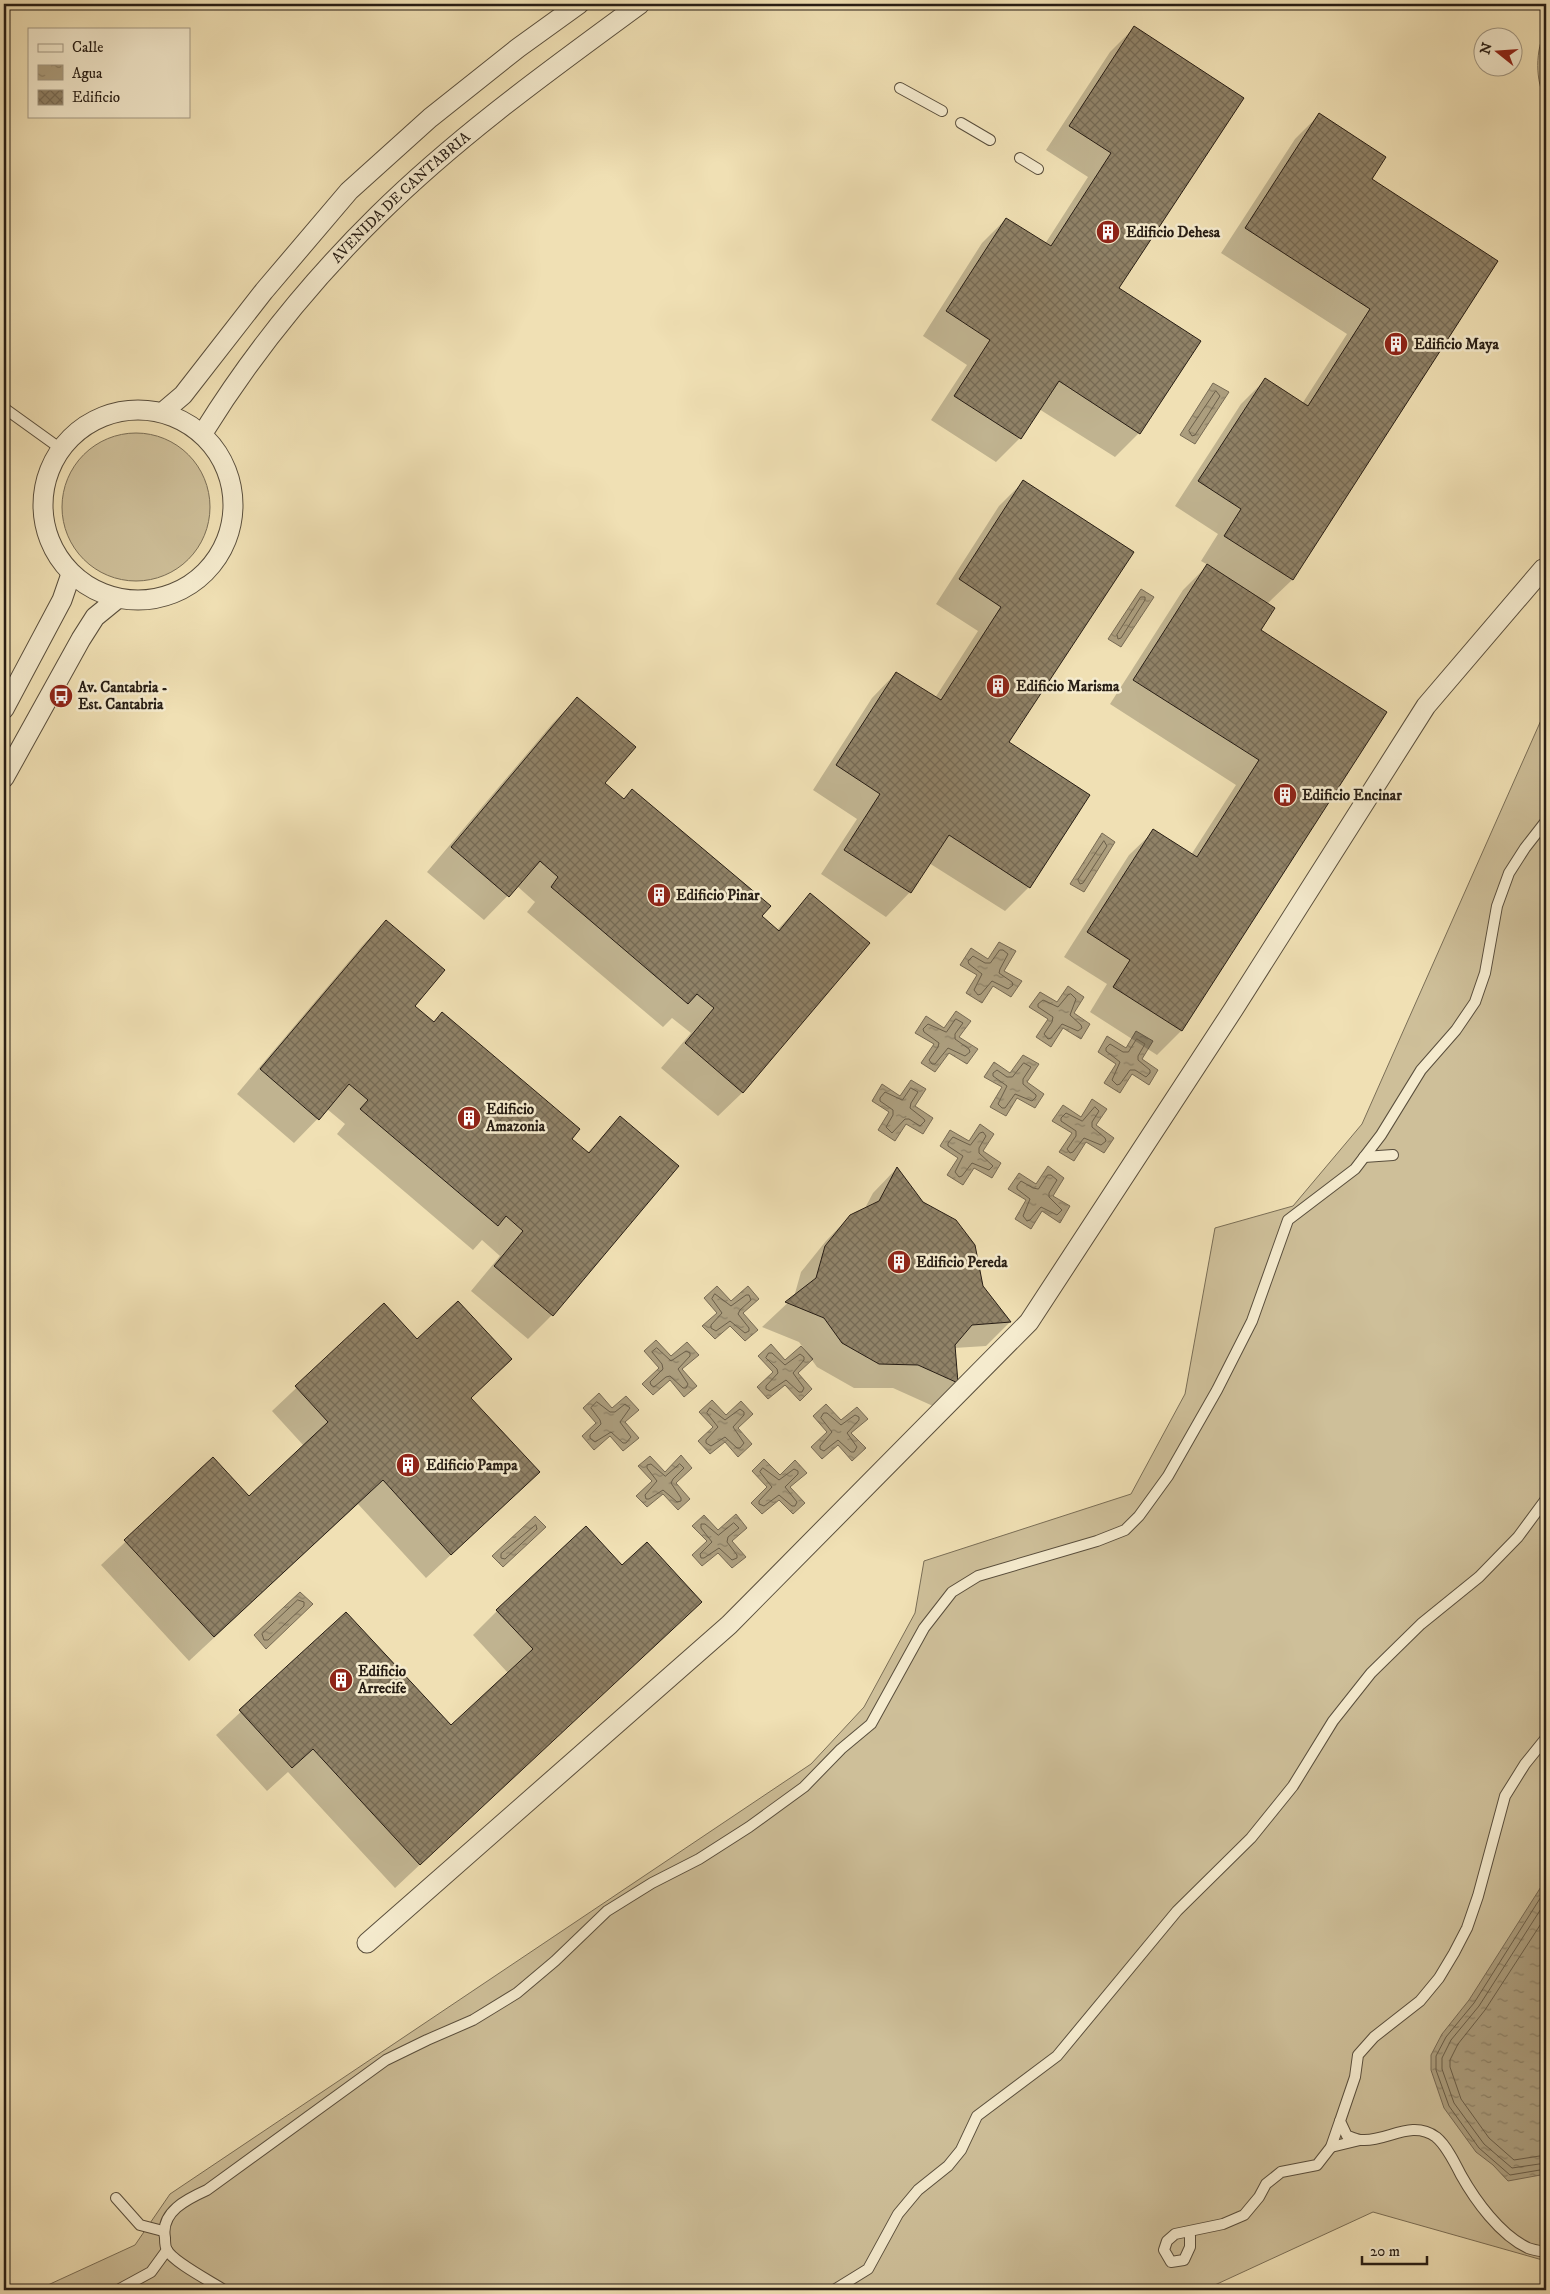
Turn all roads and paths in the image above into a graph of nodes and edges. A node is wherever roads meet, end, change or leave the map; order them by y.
1 (579, 4) edge
2 (640, 4) edge
3 (900, 88) dead end
4 (942, 111) dead end
5 (961, 123) dead end
6 (990, 140) dead end
7 (1020, 158) dead end
8 (1038, 169) dead end
9 (4, 408) edge
10 (164, 412) junction
11 (203, 433) junction
12 (61, 448) junction
13 (1546, 569) edge
14 (71, 574) junction
15 (117, 599) junction
16 (4, 709) edge
17 (4, 778) edge
18 (1546, 821) edge
19 (1393, 1155) dead end
20 (1364, 1157) junction
21 (1546, 1498) edge
22 (1546, 1738) edge
23 (367, 1943) dead end
24 (1340, 2121) junction
25 (1360, 2140) junction
26 (1331, 2147) junction
27 (116, 2198) dead end
28 (163, 2231) junction
29 (1190, 2232) dead end
30 (167, 2250) junction
31 (1546, 2252) edge
32 (118, 2290) edge
33 (224, 2290) edge
34 (834, 2290) edge

1 - 10 street
2 - 11 street, AVENIDA DE CANTABRIA
3 - 4 lane
5 - 6 lane
7 - 8 lane
9 - 12 lane
10 - 11 street
10 - 12 street
11 - 15 street
12 - 14 street
13 - 23 street
14 - 15 street
14 - 16 street
15 - 17 street
18 - 20 lane
19 - 20 lane
20 - 28 lane
21 - 34 lane
22 - 24 lane
24 - 25 lane
24 - 26 lane
25 - 26 lane
25 - 31 lane
26 - 29 lane
27 - 28 lane
28 - 30 lane
30 - 32 lane
30 - 33 lane

